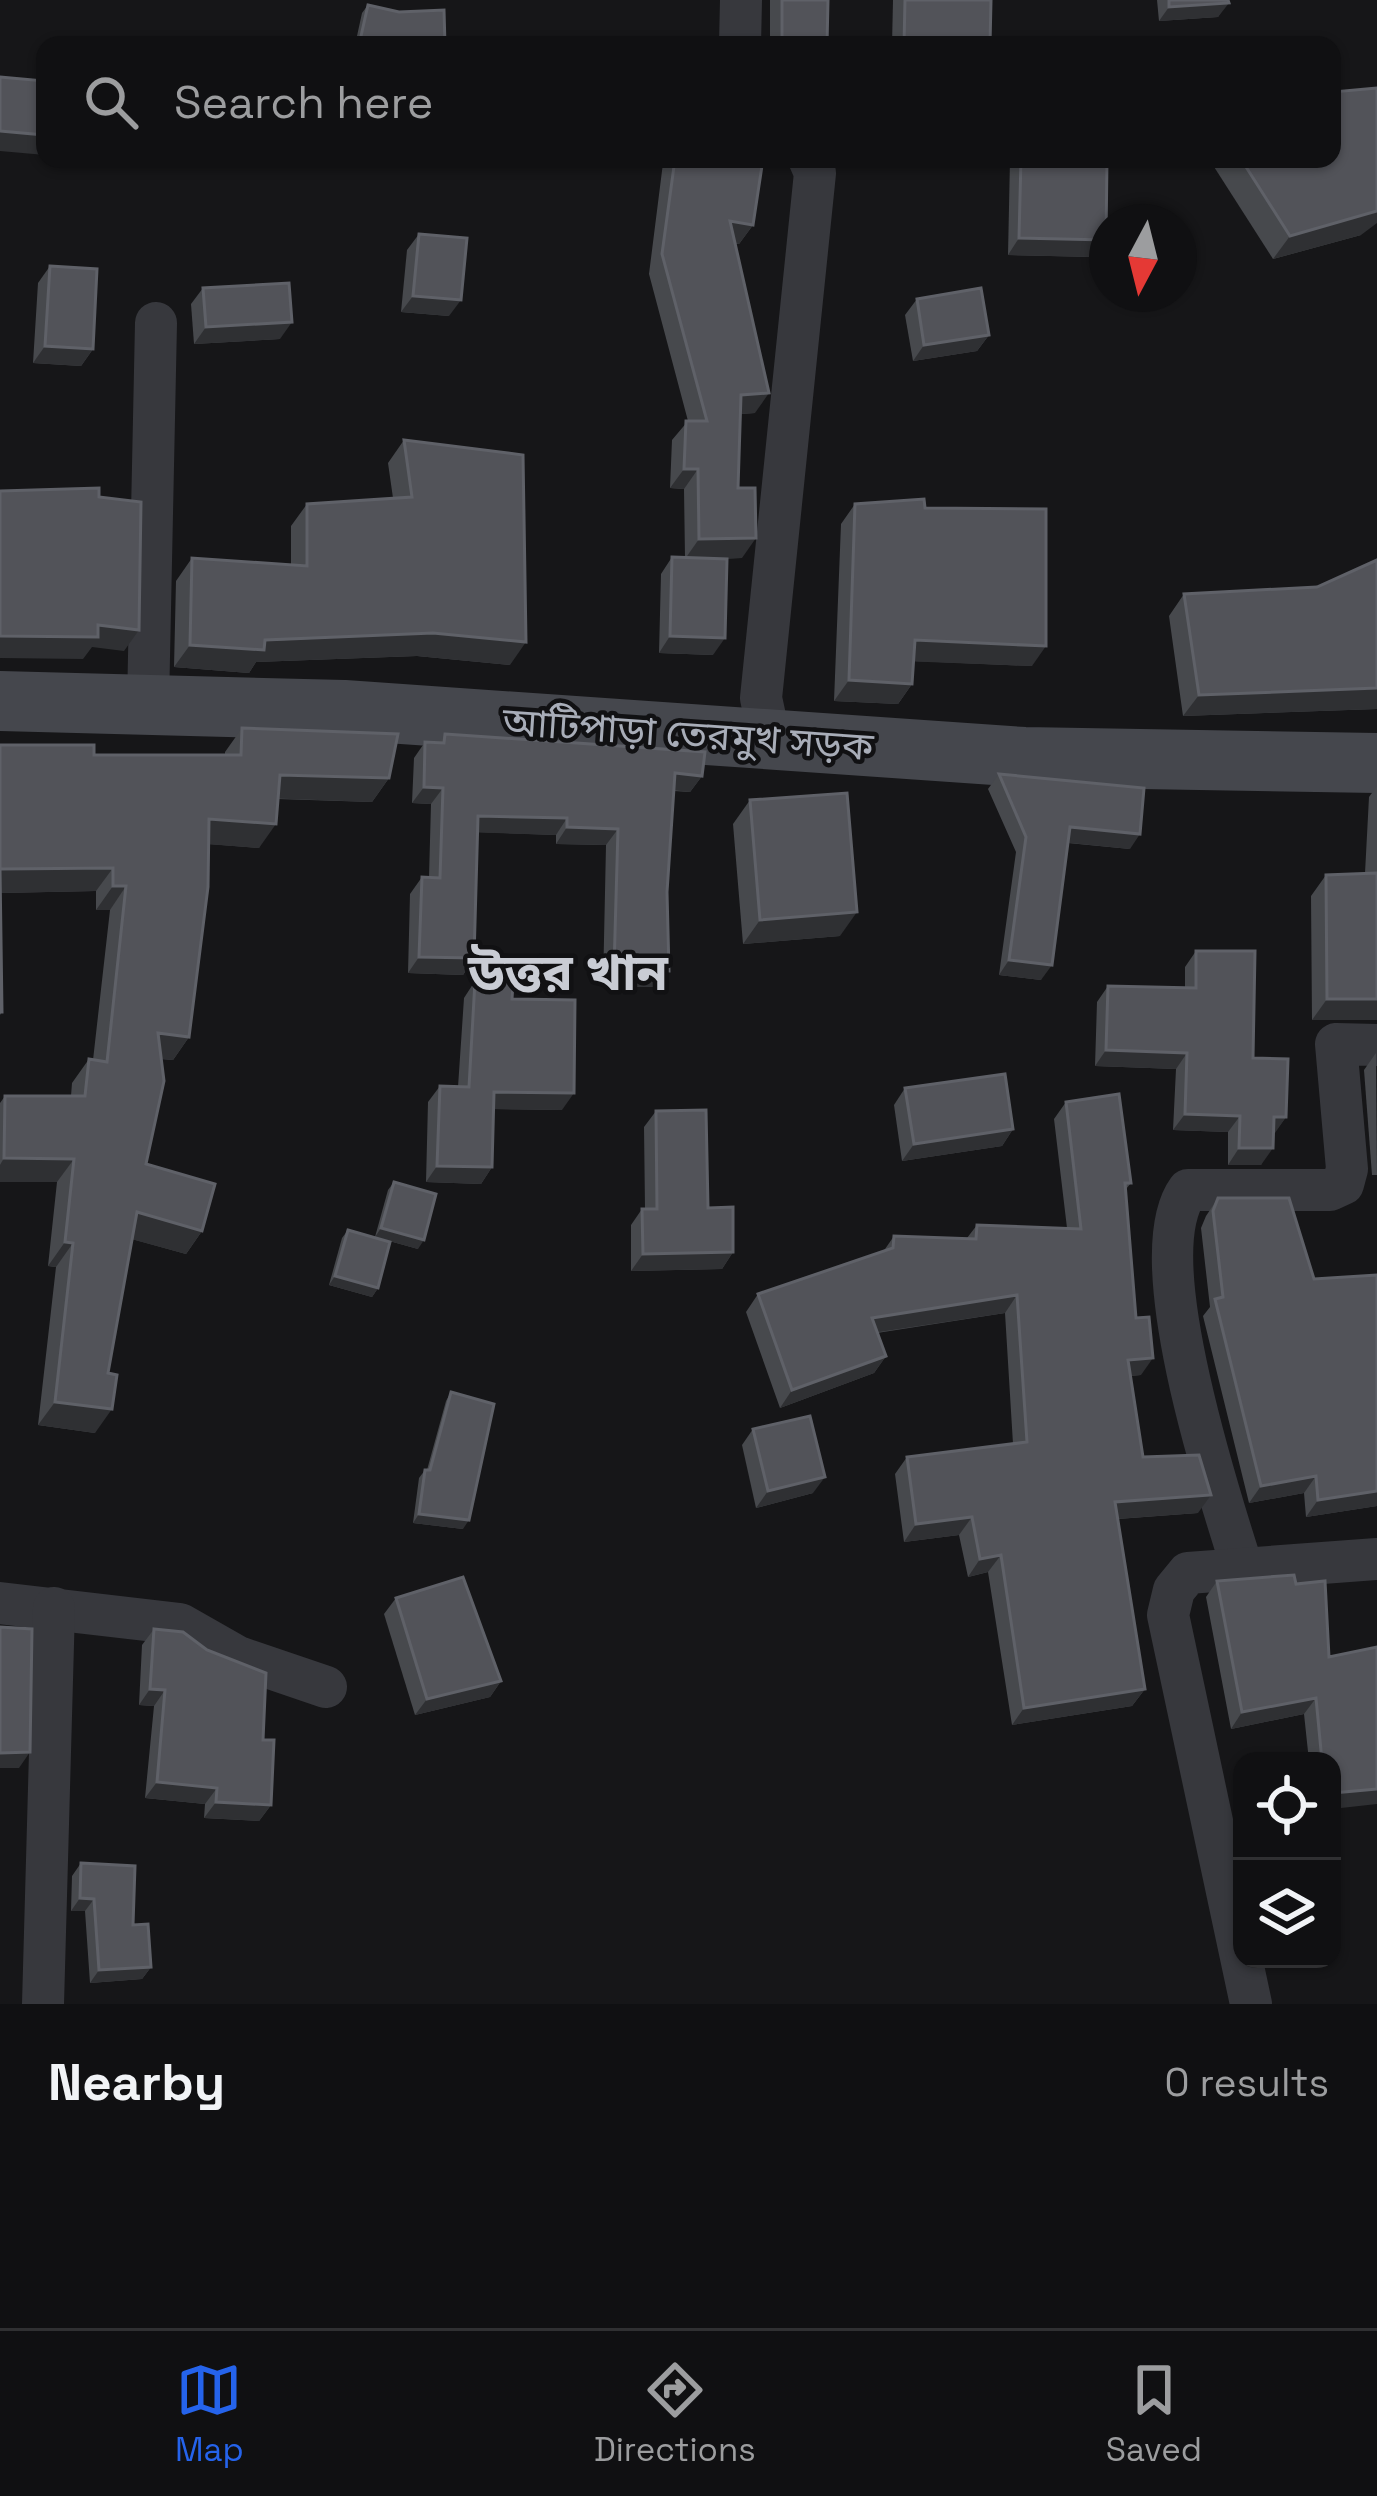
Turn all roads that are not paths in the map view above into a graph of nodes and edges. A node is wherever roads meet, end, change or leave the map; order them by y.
1 (741, 0) edge
2 (740, 36) edge
3 (812, 168) edge
4 (157, 323) dead end
5 (0, 701) edge
6 (148, 704) junction
7 (770, 740) junction
8 (1377, 763) edge
9 (1377, 1045) edge
10 (1377, 1559) edge
11 (1244, 1573) junction
12 (0, 1603) edge
13 (54, 1608) junction
14 (326, 1687) dead end
15 (43, 2004) edge
16 (1251, 2004) edge

1 - 2 street
3 - 7 street
4 - 6 street
5 - 6 main road, আটিপাড়া তেরমুখ সড়ক
6 - 7 main road, আটিপাড়া তেরমুখ সড়ক
7 - 8 main road, আটিপাড়া তেরমুখ সড়ক
9 - 11 street
10 - 11 street
11 - 16 street
12 - 13 street
13 - 14 street
13 - 15 street

